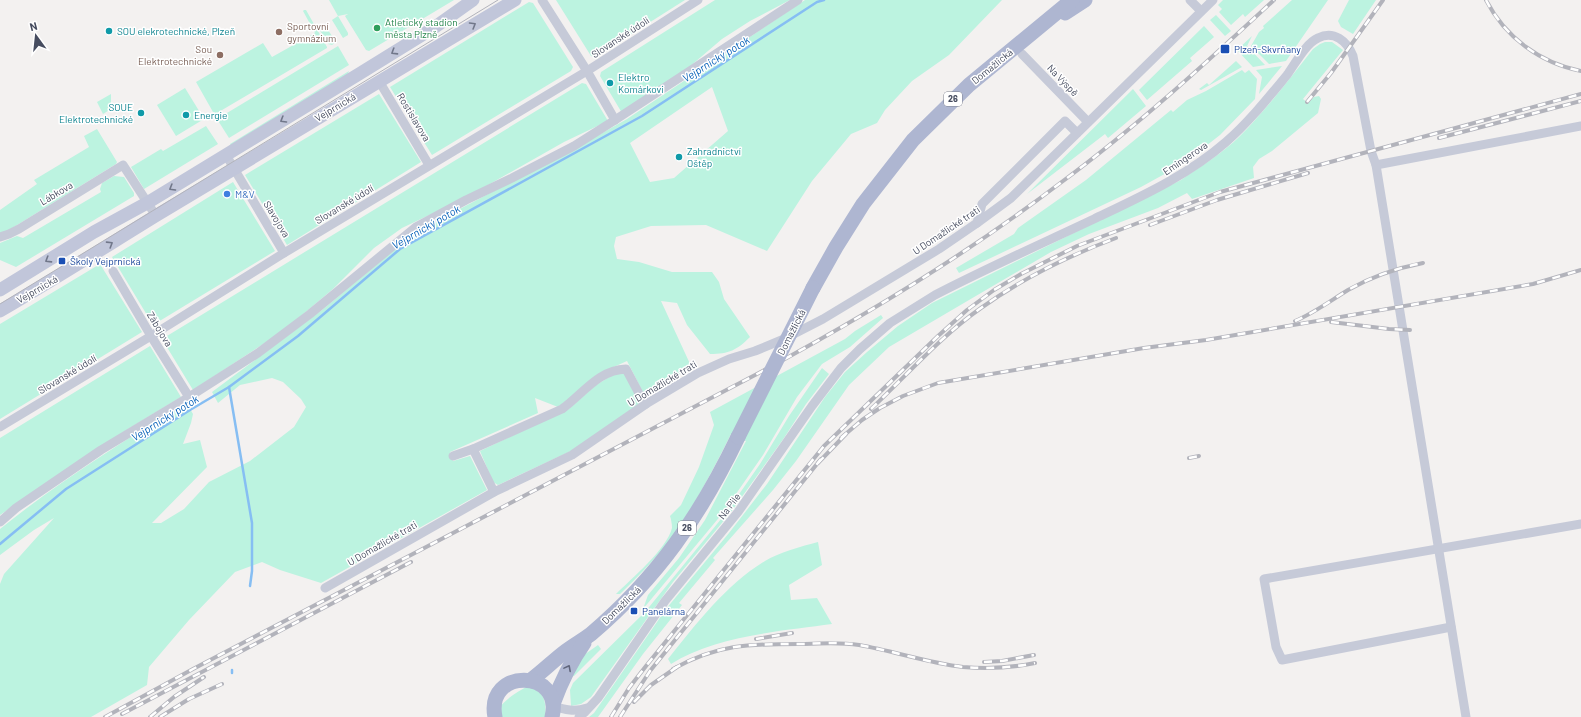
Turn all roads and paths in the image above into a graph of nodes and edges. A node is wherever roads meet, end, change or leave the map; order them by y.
1 (473, 0) edge
2 (514, 0) edge
3 (542, 0) edge
4 (698, 0) edge
5 (798, 0) edge
6 (1072, 0) edge
7 (1085, 0) edge
8 (1190, 0) edge
9 (1213, 0) edge
10 (1201, 12) junction
11 (1019, 50) junction
12 (587, 71) junction
13 (359, 74) junction
14 (379, 81) junction
15 (367, 87) junction
16 (615, 120) junction
17 (1088, 122) junction
18 (1581, 126) edge
19 (1077, 133) junction
20 (226, 155) junction
21 (430, 165) junction
22 (1376, 165) junction
23 (234, 169) junction
24 (147, 203) junction
25 (156, 216) junction
26 (977, 223) junction
27 (0, 237) edge
28 (284, 253) junction
29 (113, 271) dead end
30 (0, 290) edge
31 (0, 311) edge
32 (890, 323) joint
33 (151, 336) junction
34 (189, 398) junction
35 (646, 404) junction
36 (0, 427) edge
37 (473, 449) junction
38 (453, 456) dead end
39 (494, 492) junction
40 (0, 522) edge
41 (1581, 524) edge
42 (1438, 548) junction
43 (325, 588) dead end
44 (1451, 627) junction
45 (590, 635) junction
46 (531, 680) junction
47 (590, 706) junction
48 (553, 709) edge
49 (495, 710) edge
50 (482, 717) edge
51 (579, 717) edge
52 (1466, 717) edge

1 -> 13 main road, Vejprnická
14 -> 2 main road, Vejprnická
3 - 12 street
4 - 12 street, Slovanské údolí
5 - 16 street
6 - 11 main road, Domažlická / 26
7 - 11 main road, Domažlická / 26
8 - 10 street
9 - 10 street
10 - 17 street
11 - 17 street, Na Výspě
11 - 45 main road, Domažlická / 26, bridge
12 - 16 street
12 - 21 street, Slovanské údolí
13 - 15 street
13 -> 20 main road, Vejprnická
14 - 15 main road, Vejprnická
14 - 21 street, Rostislavova
15 - 23 main road, Vejprnická
16 - 34 street
17 - 19 street
18 - 22 street
19 - 26 street, U Domažlické trati
19 - 26 street
20 - 23 street, Slavojova
20 -> 24 main road, Vejprnická
21 - 28 street, Slovanské údolí
22 - 32 street, Emingerova
22 - 42 street, Emingerova
23 - 25 main road, Vejprnická
23 - 28 street, Slavojova
24 - 25 street
24 - 27 street, Lábkova
24 -> 30 main road, Vejprnická
31 -> 25 main road, Vejprnická
26 - 35 street, U Domažlické trati
28 - 33 street, Slovanské údolí
29 - 33 street, Zábojova
32 - 47 street, Na Pile
33 - 34 street, Zábojova
33 - 36 street, Slovanské údolí
34 - 40 street
35 - 37 street
35 - 39 street, U Domažlické trati
37 - 38 street
37 - 39 street
39 - 43 street, U Domažlické trati
41 - 42 street
42 - 44 street, Emingerova
42 - 44 street
44 - 52 street, Emingerova
45 - 46 main road, Domažlická / 26
48 -> 45 main road, Domažlická / 26
46 - 48 main road
46 - 49 main road
47 - 48 street
47 - 51 street, Na Pile
49 - 50 main road

